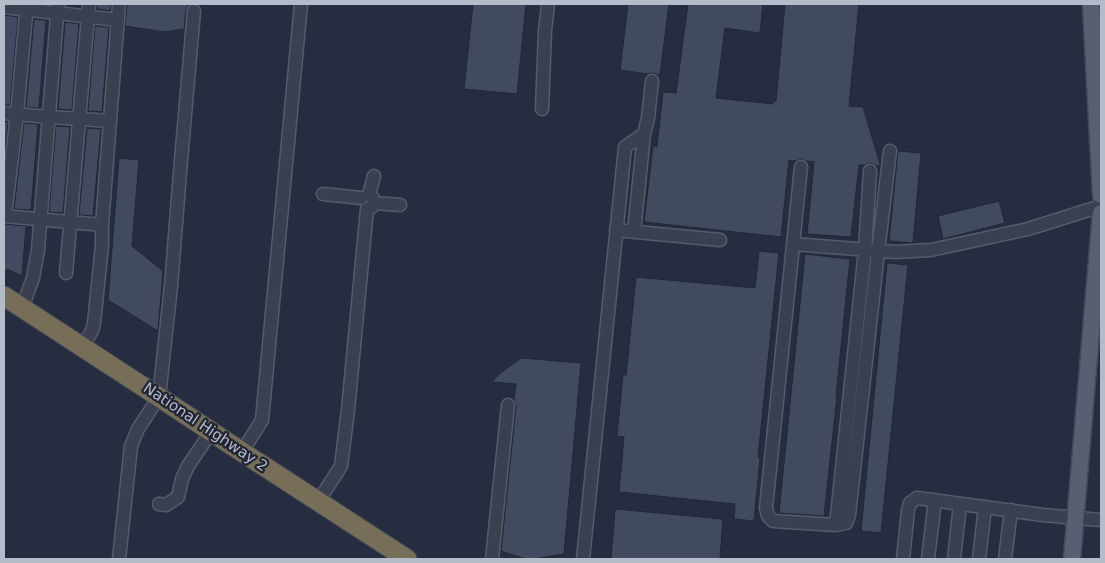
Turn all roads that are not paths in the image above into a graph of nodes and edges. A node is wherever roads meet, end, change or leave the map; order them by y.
1 (120, 4) edge
2 (302, 4) edge
3 (548, 4) edge
4 (1091, 4) edge
5 (4, 6) edge
6 (26, 6) edge
7 (58, 8) edge
8 (89, 10) edge
9 (194, 11) dead end
10 (118, 20) junction
11 (652, 81) dead end
12 (1099, 103) edge
13 (542, 109) dead end
14 (4, 113) edge
15 (17, 114) junction
16 (49, 118) junction
17 (79, 120) junction
18 (110, 121) junction
19 (644, 134) junction
20 (890, 151) dead end
21 (802, 167) dead end
22 (870, 171) dead end
23 (374, 176) dead end
24 (323, 194) dead end
25 (1101, 194) edge
26 (368, 201) junction
27 (400, 205) dead end
28 (1101, 206) edge
29 (1101, 212) edge
30 (4, 216) edge
31 (41, 219) junction
32 (70, 222) junction
33 (102, 225) junction
34 (616, 230) junction
35 (634, 232) junction
36 (720, 240) dead end
37 (793, 244) junction
38 (872, 251) junction
39 (66, 273) dead end
40 (4, 296) edge
41 (22, 308) junction
42 (82, 348) junction
43 (159, 397) junction
44 (508, 405) dead end
45 (211, 432) junction
46 (242, 452) junction
47 (935, 500) junction
48 (318, 502) junction
49 (159, 504) dead end
50 (960, 504) junction
51 (985, 507) junction
52 (1011, 510) junction
53 (1075, 518) junction
54 (1101, 520) edge
55 (119, 559) edge
56 (408, 559) edge
57 (492, 559) edge
58 (583, 559) edge
59 (903, 559) edge
60 (928, 559) edge
61 (954, 559) edge
62 (979, 559) edge
63 (1005, 559) edge
64 (1072, 559) edge

1 - 10 street
2 - 46 street
3 - 13 street
4 - 12 main road
5 - 6 street
6 - 7 street
6 - 15 street
7 - 8 street
7 - 16 street
8 - 10 street
8 - 17 street
9 - 43 street
10 - 18 street
11 - 19 street
12 - 25 main road
14 - 15 street
15 - 16 street
15 - 30 street
16 - 17 street
16 - 31 street
17 - 18 street
17 - 32 street
18 - 33 street
19 - 34 street
19 - 35 street
20 - 38 street
21 - 37 street
22 - 38 street
23 - 26 street
24 - 26 street
26 - 27 street
26 - 48 street
28 - 38 street
29 - 53 main road
30 - 31 street
31 - 32 street
31 - 41 street
32 - 33 street
32 - 39 street
33 - 42 street
34 - 35 street
34 - 58 street
35 - 36 street
37 - 38 street
37 - 38 street
40 - 41 highway, National Highway 2
41 - 42 highway, National Highway 2
42 - 43 highway, National Highway 2
43 - 45 highway, National Highway 2
43 - 55 street
44 - 57 street
45 - 46 highway, National Highway 2
45 - 49 street
46 - 48 highway, National Highway 2
47 - 50 street
47 - 59 street
47 - 60 street
48 - 56 highway, National Highway 2
50 - 51 street
50 - 61 street
51 - 52 street
51 - 62 street
52 - 53 street
52 - 63 street
53 - 54 street
53 - 64 main road

